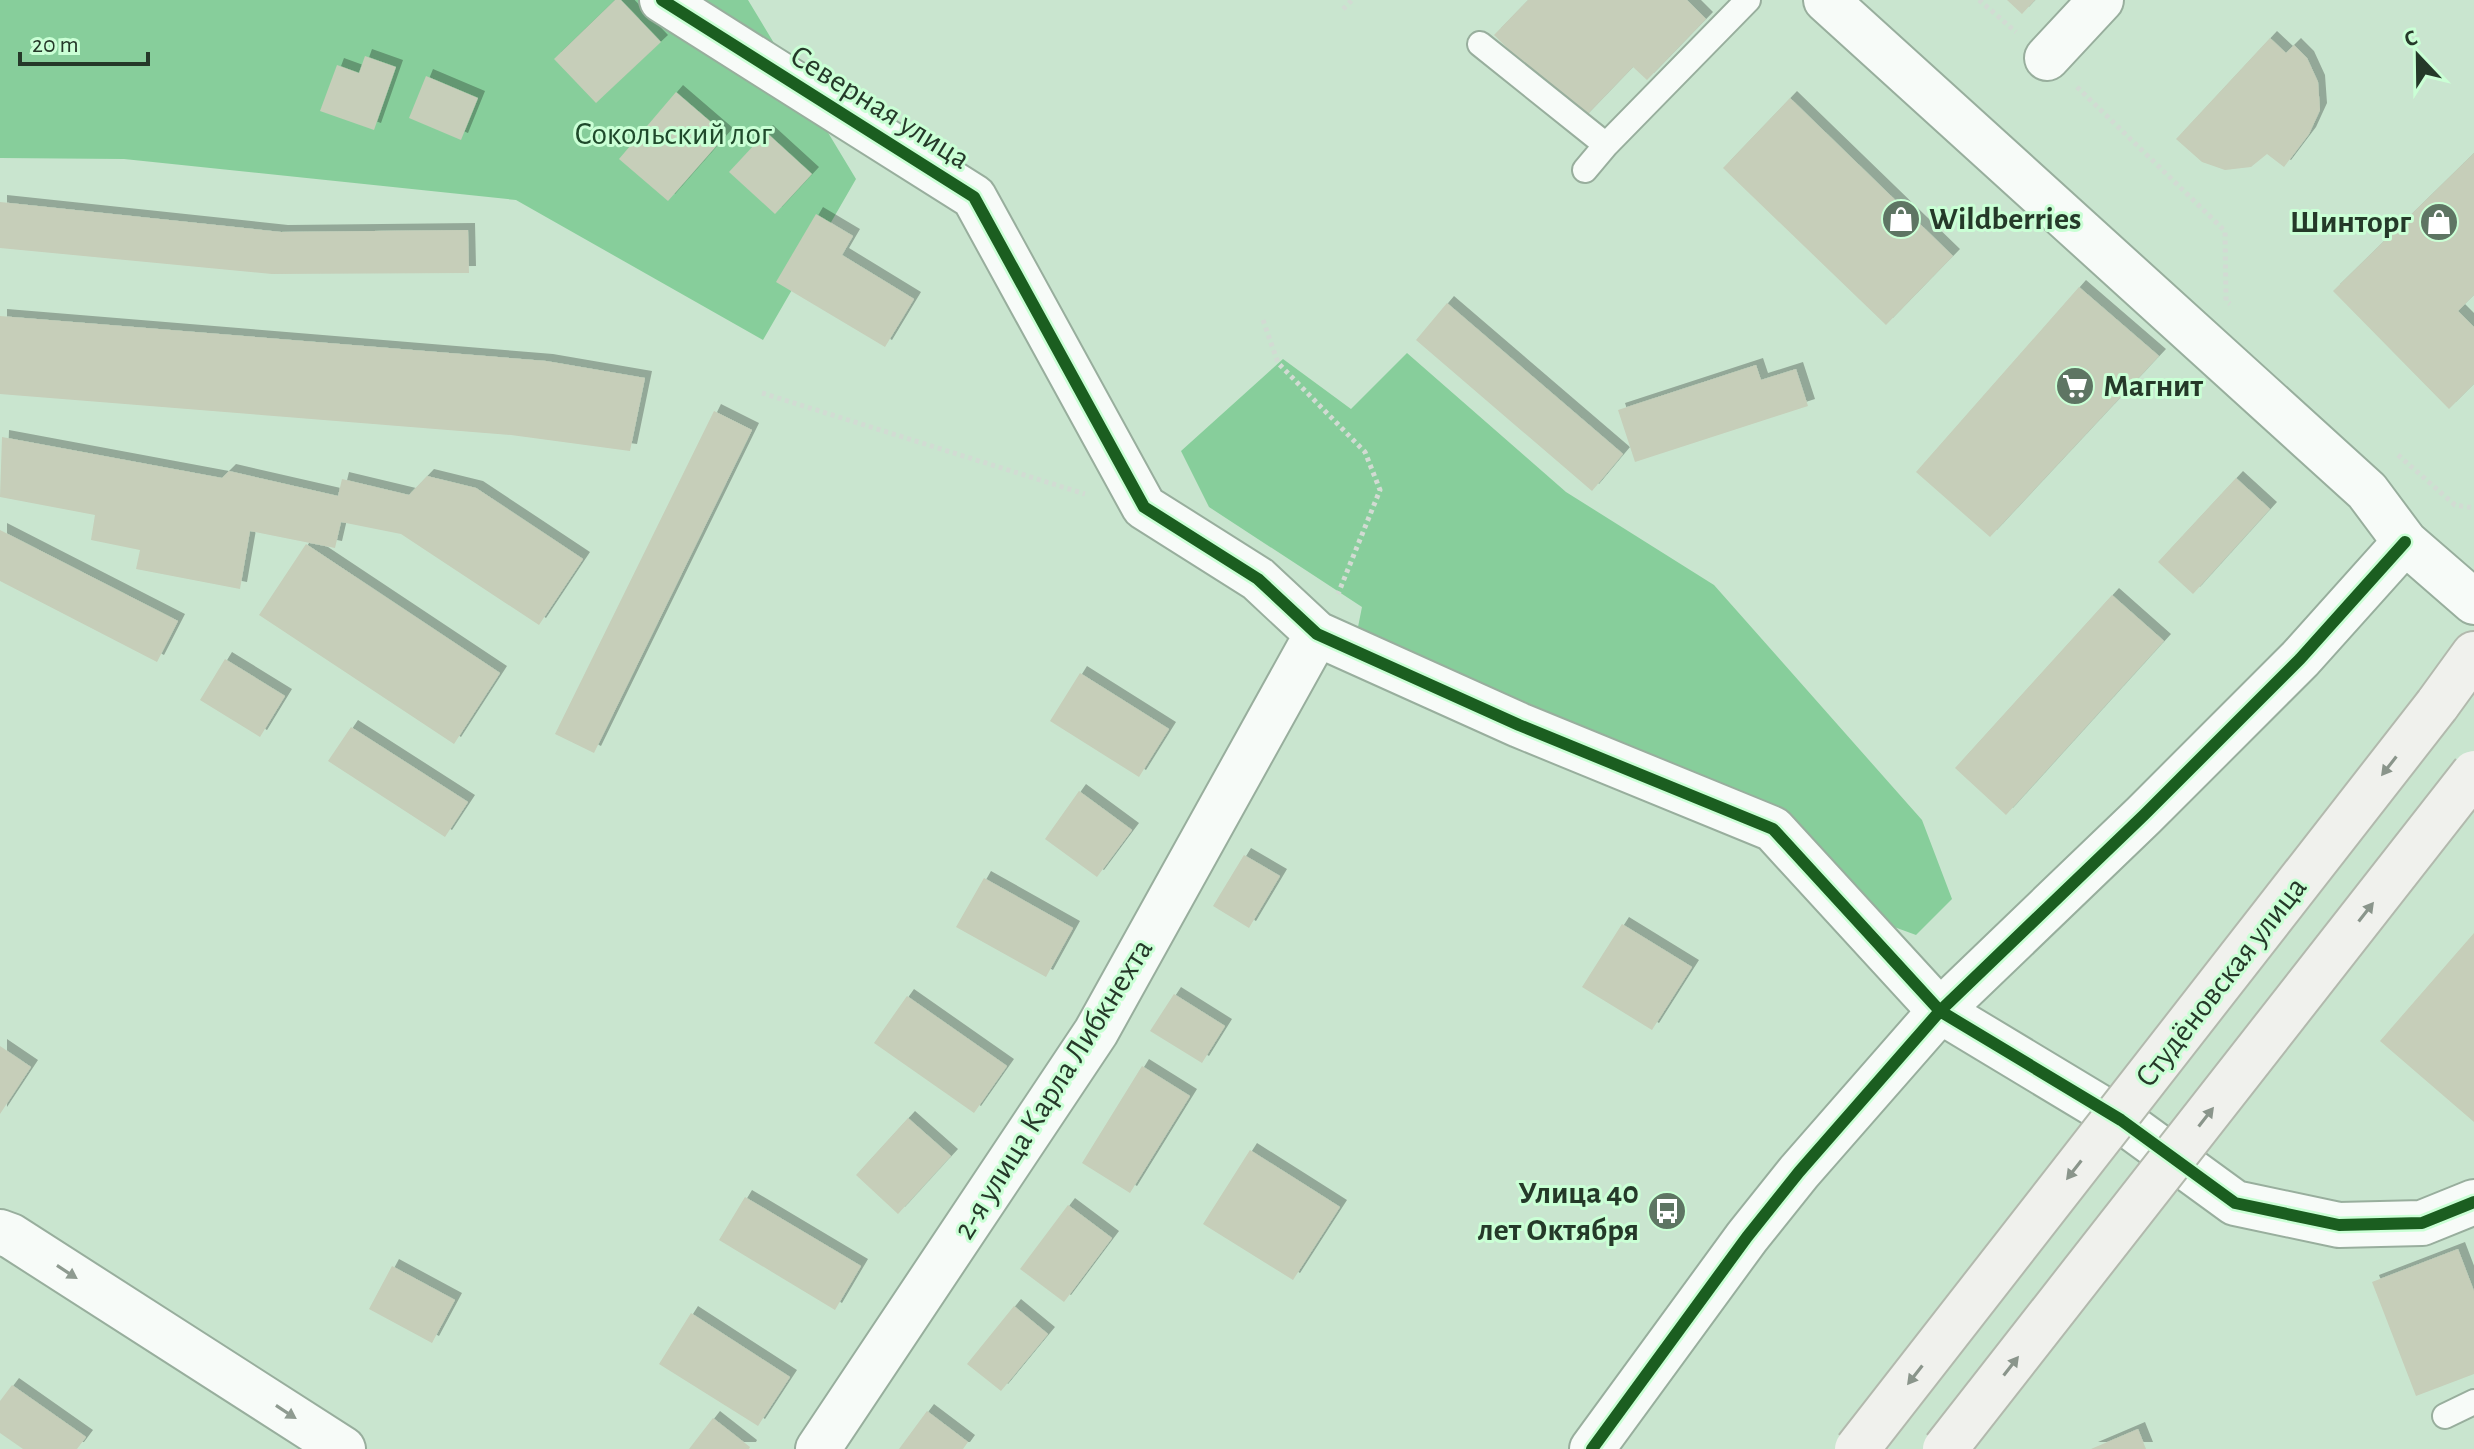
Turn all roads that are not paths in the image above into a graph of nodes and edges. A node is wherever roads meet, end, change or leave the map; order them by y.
1 (662, 0) edge
2 (1748, 0) edge
3 (1826, 0) edge
4 (2101, 0) edge
5 (1480, 44) dead end
6 (2047, 58) road end
7 (1606, 145) junction
8 (1585, 170) dead end
9 (2405, 542) junction
10 (2474, 602) edge
11 (1326, 618) junction
12 (2474, 654) edge
13 (2474, 773) edge
14 (1940, 1011) junction
15 (2474, 1202) edge
16 (0, 1232) edge
17 (2474, 1402) edge
18 (2445, 1416) dead end
19 (343, 1449) edge
20 (818, 1449) edge
21 (1592, 1449) edge
22 (1857, 1449) edge
23 (1945, 1449) edge

1 - 11 street, Северная улица
2 - 7 lane
3 - 9 street
4 - 6 street
5 - 7 lane
7 - 8 lane
9 - 10 street
9 - 14 street
11 - 14 street
11 - 20 street, 2-я улица Карла Либкнехта
12 -> 22 main road, Студёновская улица, bridge
23 -> 13 main road, bridge
14 - 15 street
14 - 21 street
16 -> 19 street
17 - 18 lane

